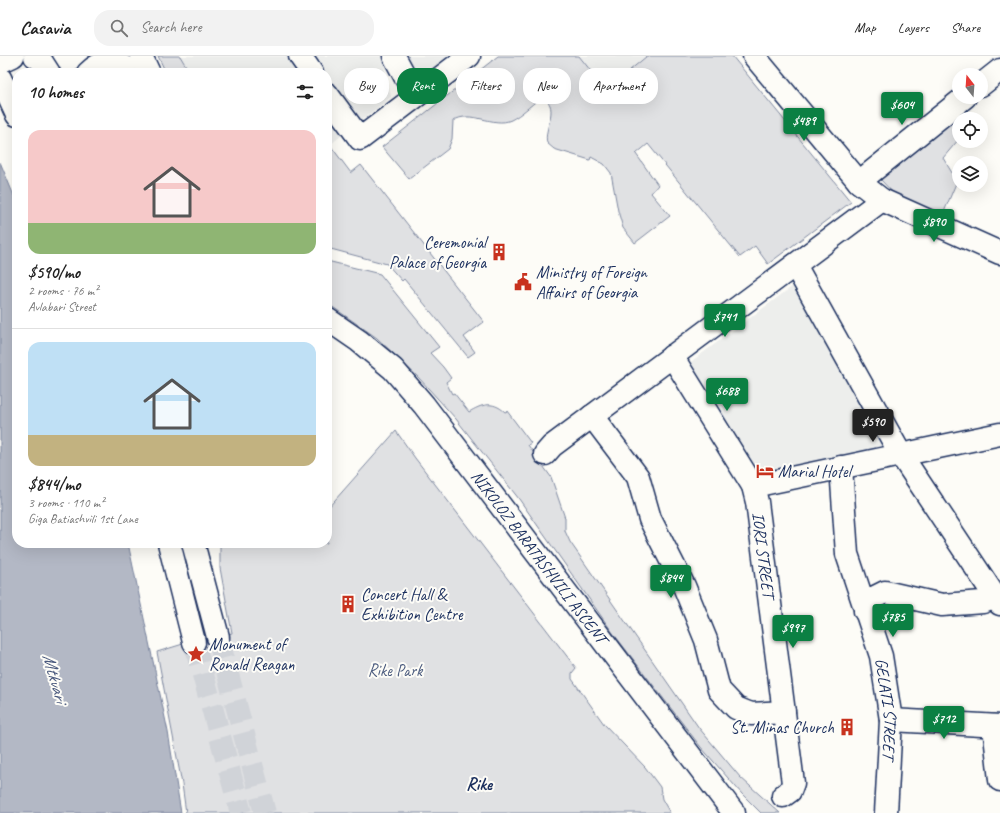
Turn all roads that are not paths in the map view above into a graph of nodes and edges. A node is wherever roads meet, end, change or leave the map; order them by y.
1 (13, 56) edge
2 (35, 56) edge
3 (300, 56) edge
4 (394, 56) edge
5 (754, 56) edge
6 (465, 57) edge
7 (0, 62) edge
8 (128, 63) edge
9 (46, 68) edge
10 (95, 68) edge
11 (138, 68) edge
12 (308, 68) edge
13 (400, 68) edge
14 (1000, 70) edge
15 (448, 71) edge
16 (0, 78) edge
17 (988, 79) edge
18 (332, 101) edge
19 (12, 104) edge
20 (406, 104) edge
21 (956, 104) edge
22 (859, 182) junction
23 (882, 200) junction
24 (1000, 253) edge
25 (795, 265) junction
26 (332, 322) edge
27 (672, 356) junction
28 (592, 416) junction
29 (999, 429) edge
30 (545, 454) dead end
31 (901, 455) junction
32 (841, 467) junction
33 (753, 486) junction
34 (170, 548) edge
35 (194, 548) edge
36 (208, 548) edge
37 (208, 600) junction
38 (999, 602) edge
39 (865, 610) junction
40 (218, 637) tunnel mouth
41 (194, 642) tunnel mouth
42 (784, 712) junction
43 (890, 720) junction
44 (997, 726) edge
45 (1000, 780) edge
46 (782, 796) dead end
47 (734, 813) edge
48 (886, 813) edge

1 - 7 street
2 - 9 street
3 - 12 street
4 - 13 street
5 - 22 street
6 - 15 street
8 - 10 street
8 - 11 street
14 - 17 street
16 - 19 street
18 - 20 street
21 - 22 street
22 - 23 street
23 - 24 street
23 - 25 street
25 - 27 street
25 - 31 street
26 - 47 street, NIKOLOZ BARATASHVILI ASCENT
27 - 28 street
27 - 33 street, IORI STREET
28 - 30 street
28 - 42 street
29 - 31 street
31 - 32 street
31 - 38 street
32 - 33 street
32 - 39 street, GELATI STREET
33 - 42 street, IORI STREET
34 - 41 street
35 - 37 street
36 - 37 street
37 - 40 street
38 - 39 street
39 - 43 street, GELATI STREET
42 - 46 street, IORI STREET
43 - 44 street
43 - 48 street, GELATI STREET
44 - 45 street

